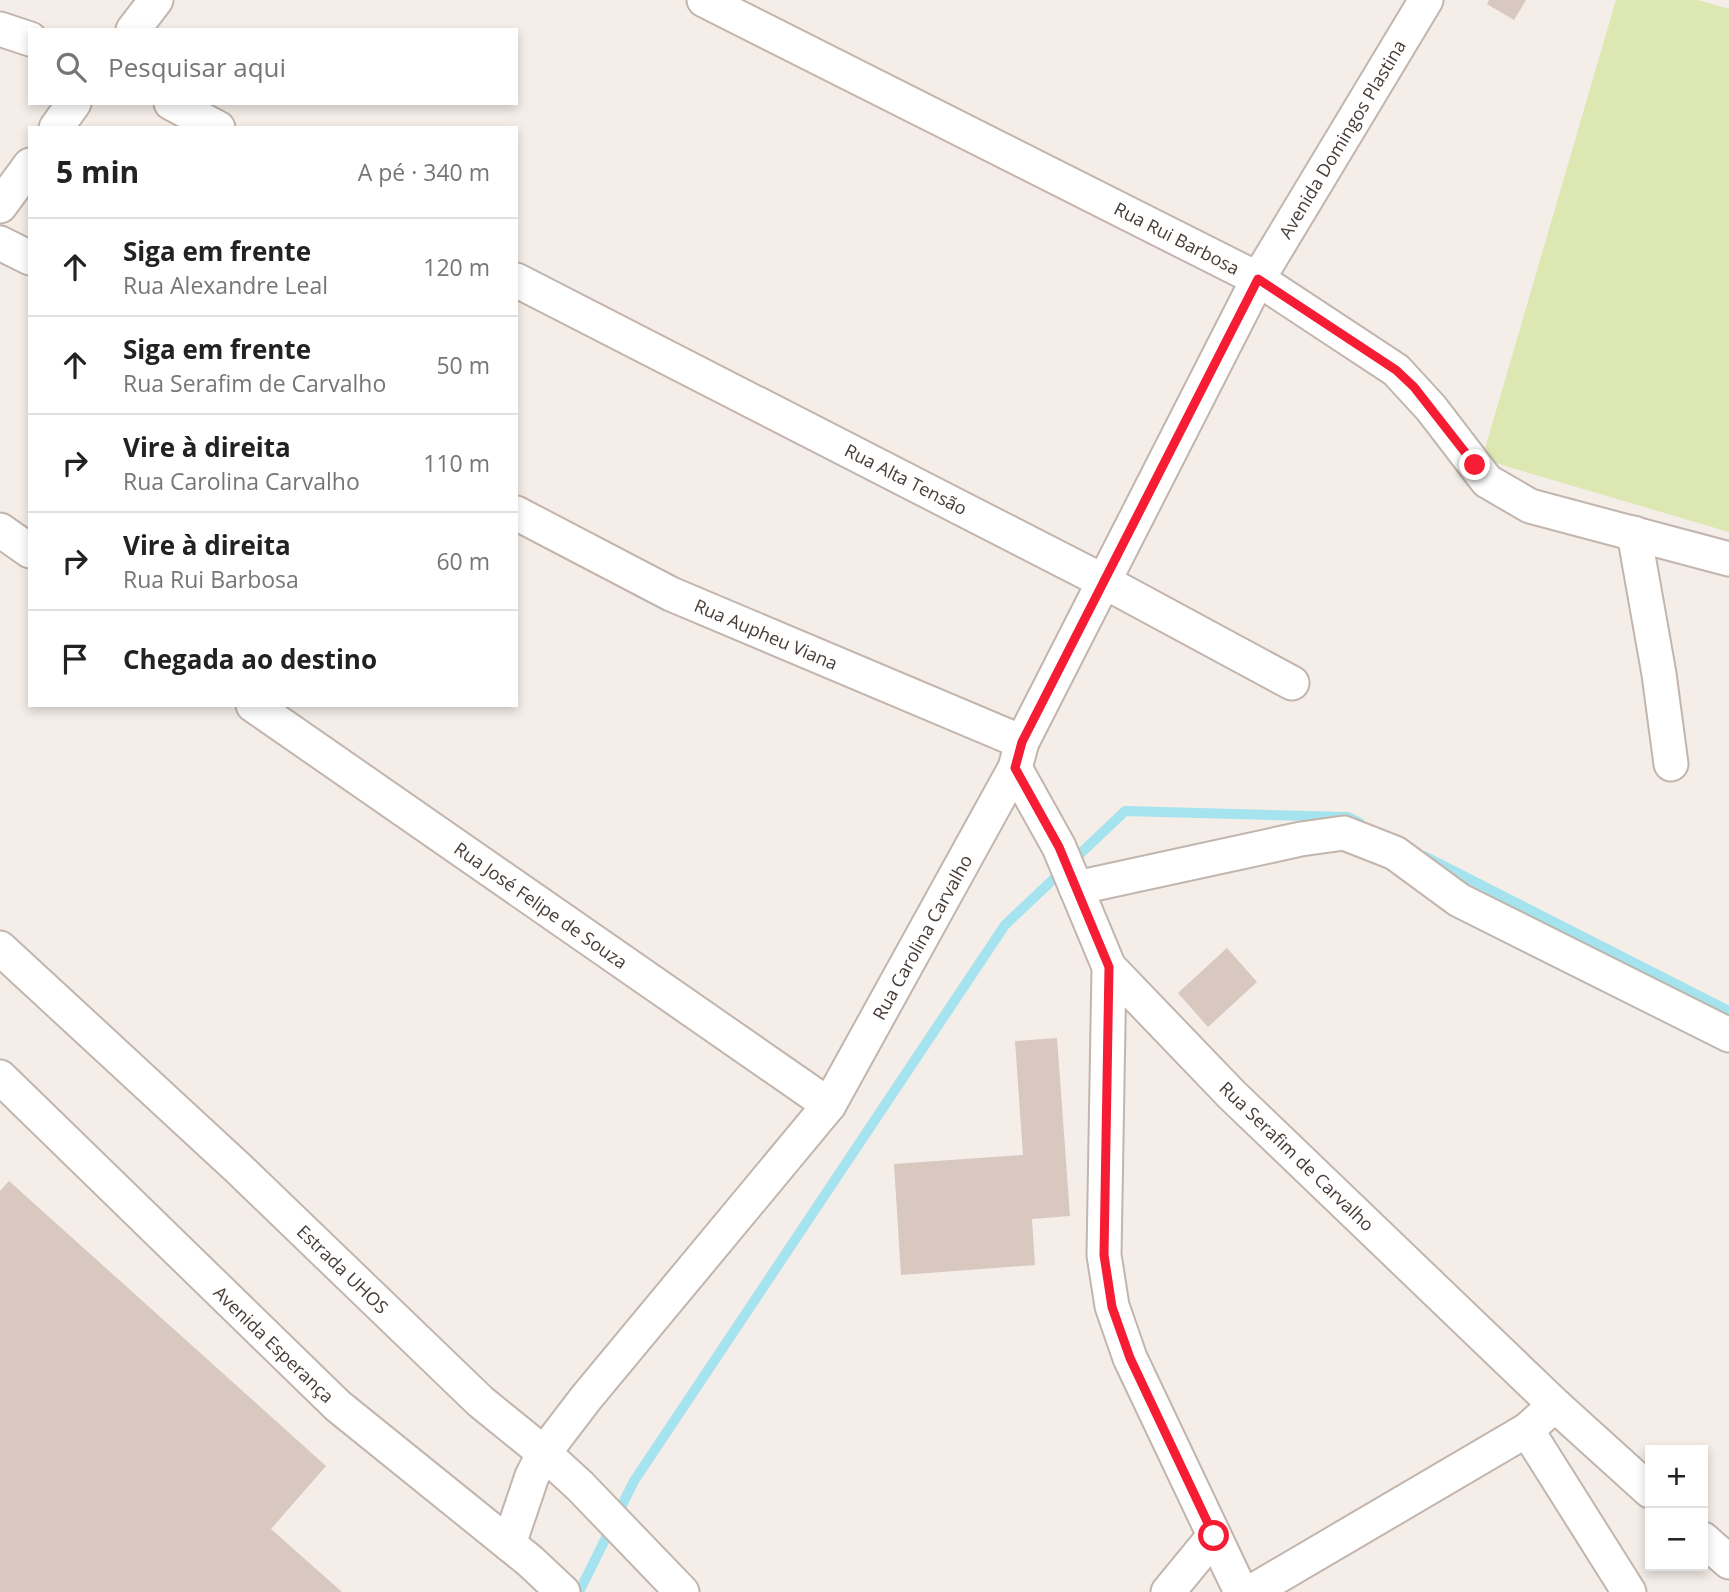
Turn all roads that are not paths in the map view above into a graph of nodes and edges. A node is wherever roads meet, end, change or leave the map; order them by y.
1 (156, 0) edge
2 (704, 0) edge
3 (1426, 0) edge
4 (135, 28) edge
5 (0, 29) edge
6 (28, 38) edge
7 (73, 105) edge
8 (175, 105) edge
9 (58, 126) edge
10 (214, 126) edge
11 (28, 168) edge
12 (0, 206) edge
13 (0, 243) edge
14 (28, 257) edge
15 (1258, 279) junction
16 (518, 282) edge
17 (518, 514) edge
18 (0, 530) edge
19 (1634, 533) junction
20 (28, 550) edge
21 (1729, 559) edge
22 (1103, 580) junction
23 (1292, 683) dead end
24 (256, 707) edge
25 (1018, 755) junction
26 (1671, 764) dead end
27 (1069, 871) junction
28 (0, 948) edge
29 (1109, 967) junction
30 (1729, 1035) edge
31 (0, 1077) edge
32 (829, 1105) junction
33 (1555, 1405) junction
34 (1527, 1430) junction
35 (544, 1453) junction
36 (1645, 1486) edge
37 (1214, 1536) junction
38 (1708, 1543) edge
39 (519, 1553) junction
40 (1729, 1562) edge
41 (563, 1592) edge
42 (682, 1592) edge
43 (1168, 1592) edge
44 (1241, 1592) edge
45 (1251, 1592) edge
46 (1629, 1592) edge

1 - 4 street
2 - 15 street, Rua Rui Barbosa
3 - 15 street, Avenida Domingos Plastina
5 - 6 street
7 - 9 street
8 - 10 street
11 - 12 street
13 - 14 street
15 - 19 street, Rua Rui Barbosa
15 - 22 street, Rua Carolina Carvalho
16 - 22 street, Rua Alta Tensão
17 - 25 street, Rua Aupheu Viana
18 - 20 street
19 - 21 street, Rua Rui Barbosa
19 - 26 street
22 - 23 street, Rua Alta Tensão
22 - 25 street, Rua Carolina Carvalho
24 - 32 street, Rua José Felipe de Souza
25 - 27 street, Rua Serafim de Carvalho
25 - 32 street, Rua Carolina Carvalho
27 - 29 street, Rua Serafim de Carvalho
27 - 30 street
28 - 35 street, Estrada UHOS
29 - 33 street, Rua Serafim de Carvalho
29 - 37 street
31 - 39 street, Avenida Esperança
32 - 35 street, Rua Carolina Carvalho
33 - 34 street
33 - 36 street, Rua Serafim de Carvalho
34 - 45 street
34 - 46 street
35 - 39 street, Rua Carolina Carvalho
35 - 42 street, Estrada UHOS
37 - 43 street
37 - 44 street
38 - 40 street
39 - 41 street, Avenida Esperança

